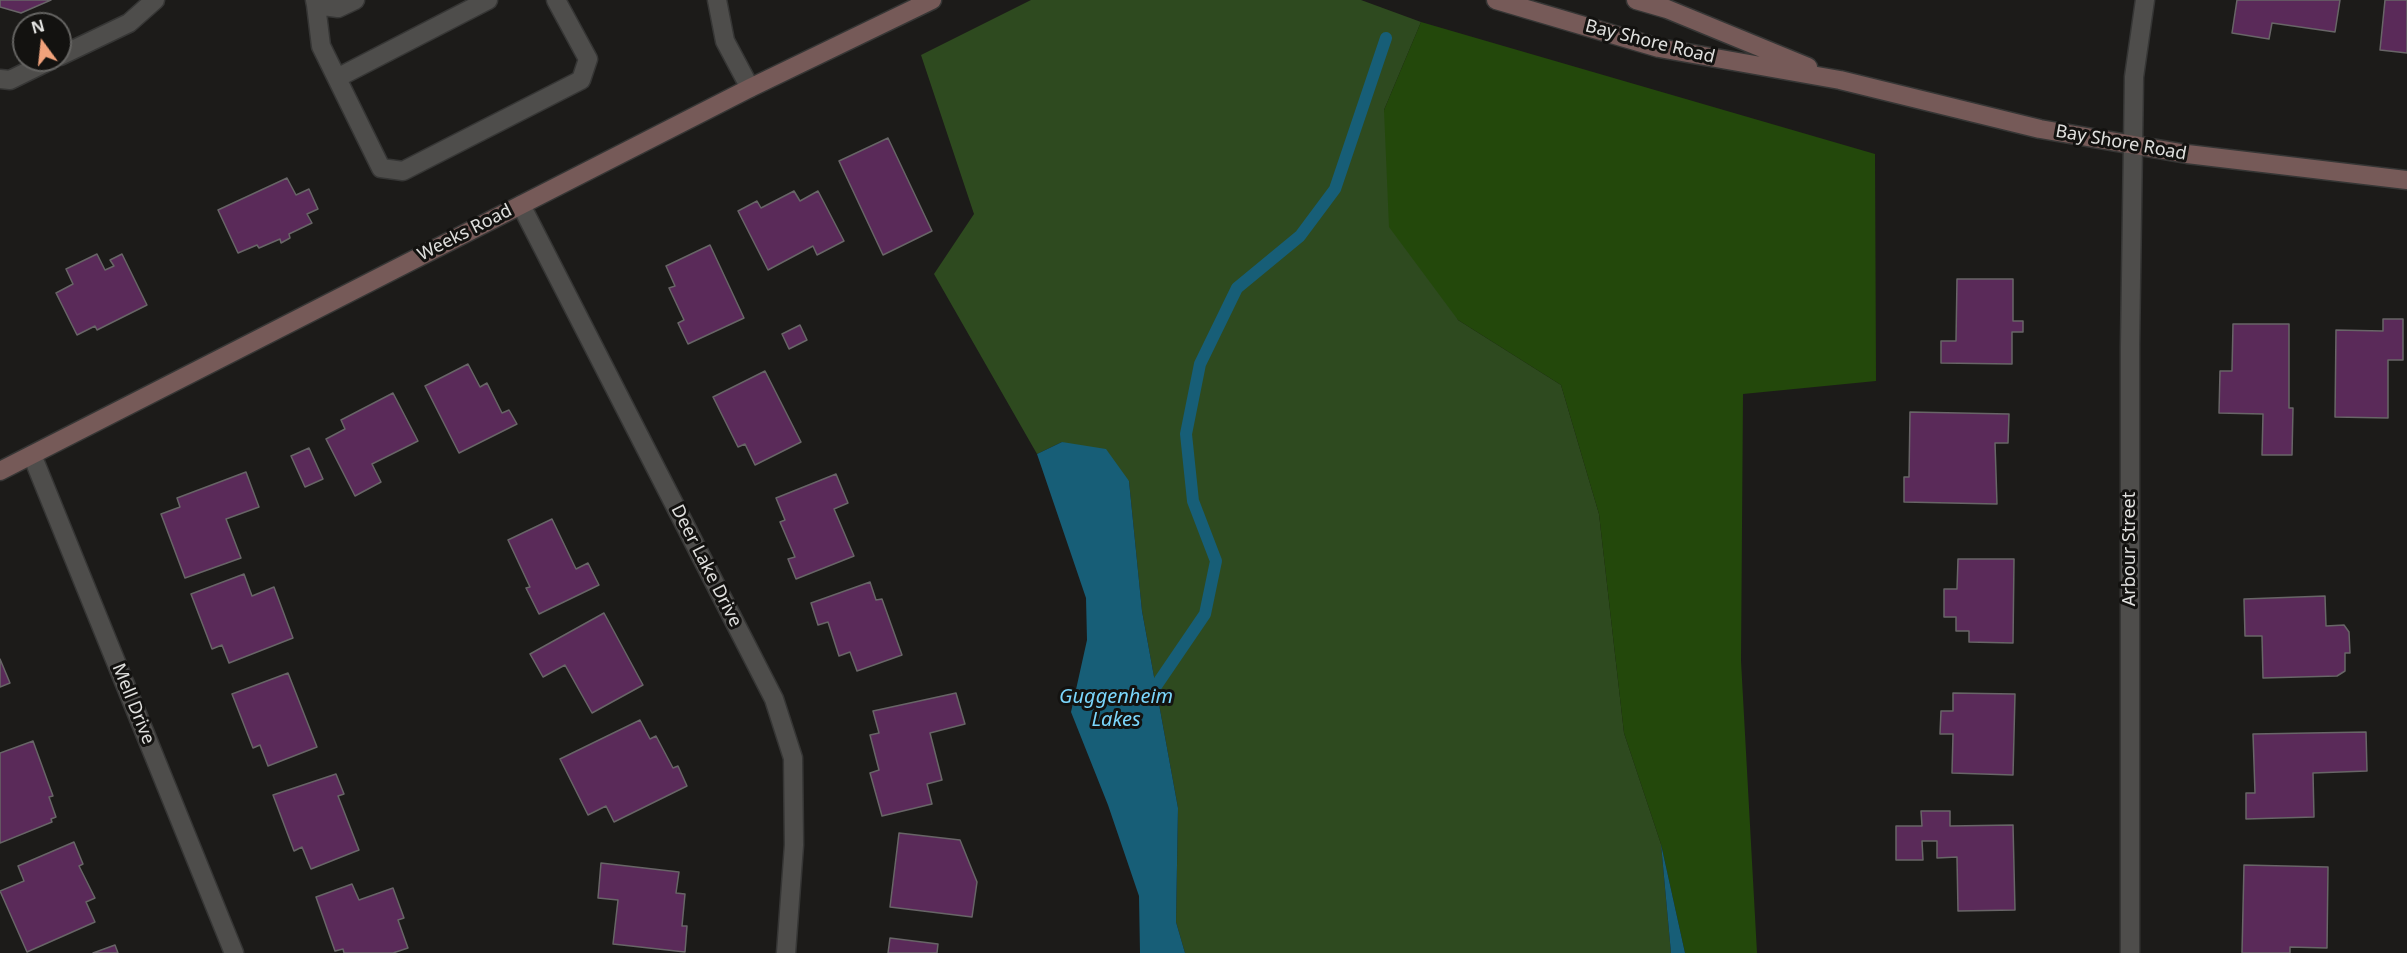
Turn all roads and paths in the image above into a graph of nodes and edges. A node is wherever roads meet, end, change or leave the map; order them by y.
1 (155, 0) edge
2 (355, 0) edge
3 (488, 0) edge
4 (556, 0) edge
5 (717, 0) edge
6 (1496, 0) edge
7 (1636, 0) edge
8 (2145, 0) edge
9 (316, 2) edge
10 (923, 2) edge
11 (72, 50) edge
12 (26, 72) edge
13 (337, 78) junction
14 (0, 79) edge
15 (1840, 80) junction
16 (750, 88) junction
17 (2134, 145) junction
18 (2407, 180) edge
19 (521, 205) junction
20 (32, 455) junction
21 (0, 471) edge
22 (234, 953) edge
23 (786, 953) edge
24 (2130, 953) edge

1 - 11 street
2 - 9 street
3 - 13 street
4 - 13 street
5 - 16 street
6 - 15 main road, Bay Shore Road
7 - 15 main road, Bay Shore Road
8 - 17 street, Arbour Street
9 - 13 street
10 - 16 main road, Weeks Road
12 - 14 street
15 - 17 main road, Bay Shore Road
16 - 19 main road, Weeks Road
17 - 18 main road, Bay Shore Road
17 - 24 street, Arbour Street
19 - 20 main road, Weeks Road
19 - 23 street, Deer Lake Drive
20 - 21 main road, Weeks Road
20 - 22 street, Mell Drive

